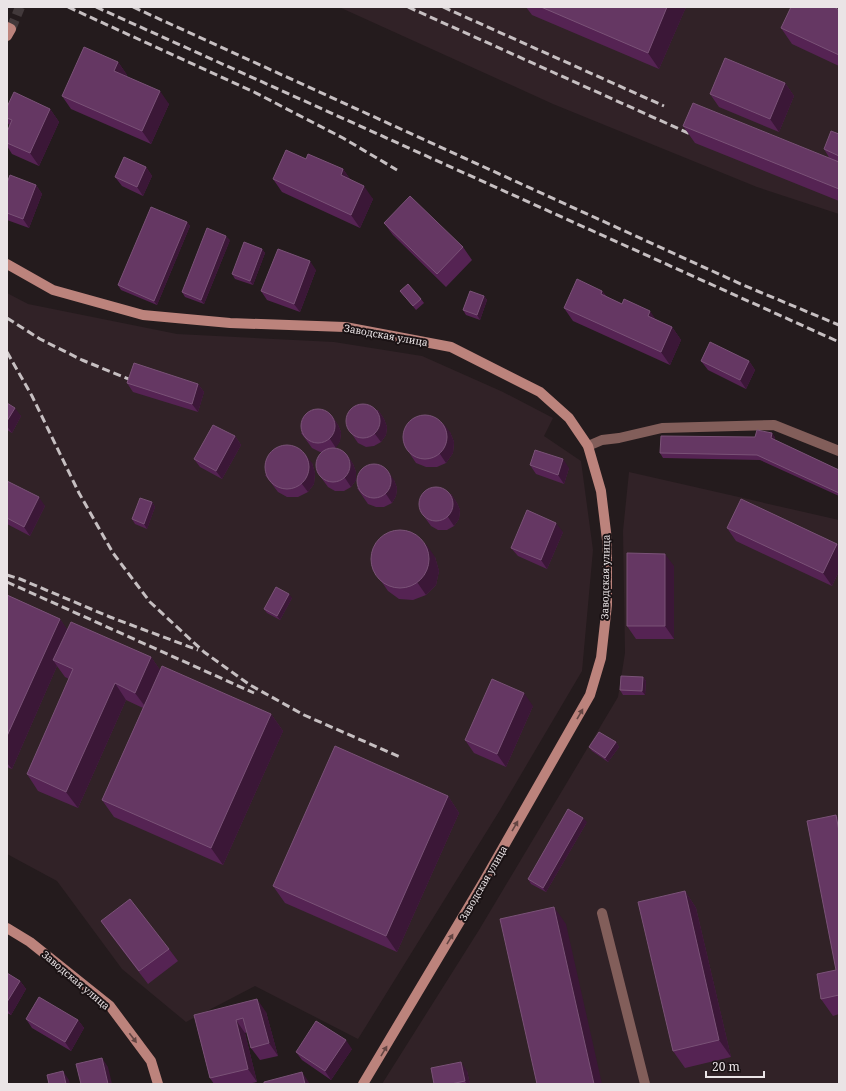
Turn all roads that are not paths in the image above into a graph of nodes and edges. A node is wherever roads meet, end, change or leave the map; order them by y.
1 (7, 264) edge
2 (588, 446) junction
3 (839, 451) edge
4 (602, 913) dead end
5 (7, 928) edge
6 (158, 1084) edge
7 (363, 1084) edge
8 (645, 1084) edge

1 - 2 main road, Заводская улица
2 - 3 lane
7 -> 2 main road, Заводская улица
4 - 8 lane
5 -> 6 main road, Заводская улица

